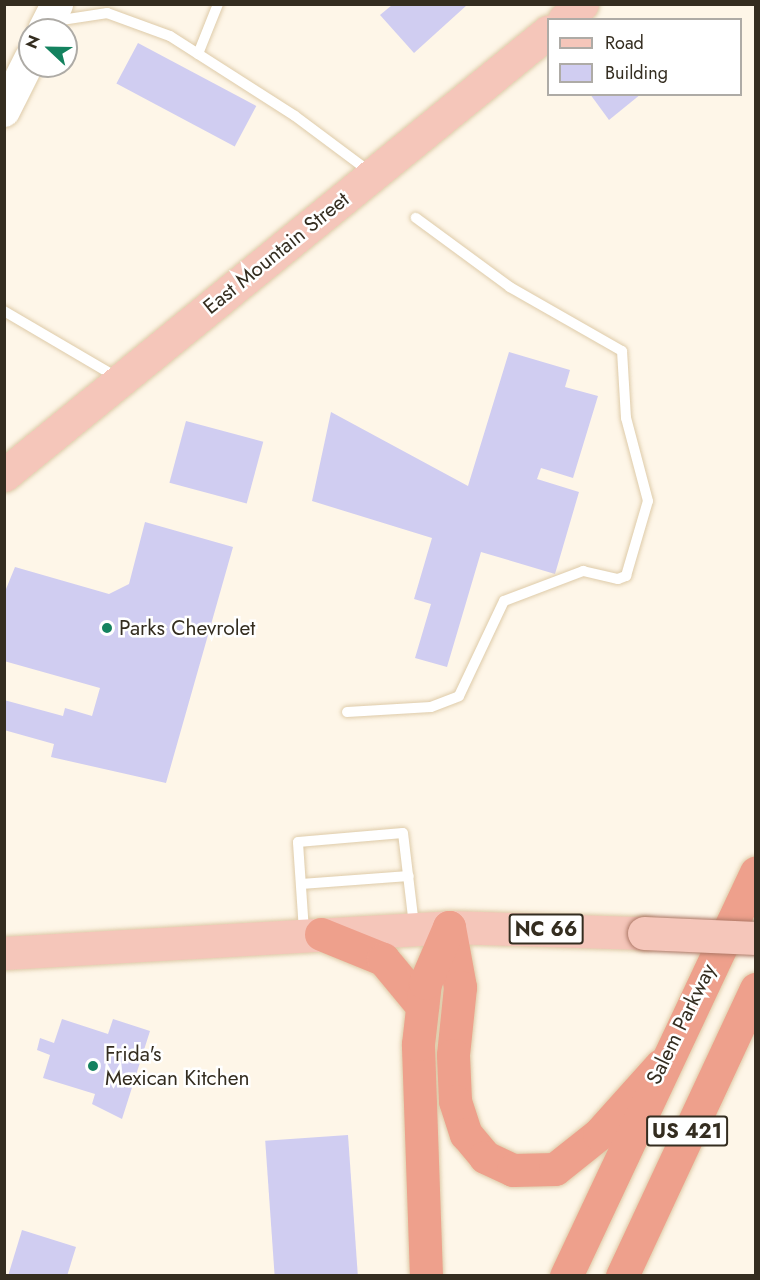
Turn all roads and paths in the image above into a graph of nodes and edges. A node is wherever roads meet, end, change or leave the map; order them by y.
1 (218, 4) edge
2 (582, 4) edge
3 (60, 18) edge
4 (566, 18) edge
5 (547, 34) edge
6 (198, 54) junction
7 (20, 78) edge
8 (4, 111) edge
9 (373, 175) junction
10 (416, 218) dead end
11 (4, 311) edge
12 (121, 380) junction
13 (4, 475) edge
14 (347, 712) dead end
15 (756, 872) edge
16 (409, 876) junction
17 (301, 884) junction
18 (449, 927) junction
19 (415, 928) junction
20 (312, 934) junction
21 (756, 938) edge
22 (4, 952) edge
23 (756, 989) edge
24 (422, 1006) junction
25 (661, 1065) junction
26 (426, 1275) edge
27 (566, 1275) edge
28 (622, 1275) edge

1 - 6 lane
2 - 4 main road
3 - 6 lane
5 - 9 main road, East Mountain Street
6 - 9 lane
7 - 8 street
9 - 12 main road, East Mountain Street
10 - 14 lane
11 - 12 lane
12 - 13 main road, East Mountain Street
15 - 25 highway, Salem Parkway / US 421
16 - 17 lane
16 - 17 lane
16 - 19 lane
17 - 20 lane
18 - 19 main road, NC 66
18 - 21 main road, NC 66, bridge
18 - 24 highway
18 - 25 highway
19 - 20 main road, NC 66
20 - 22 main road, NC 66
20 - 24 highway
23 - 28 highway, US 421
24 - 26 highway
25 - 27 highway, Salem Parkway / US 421

